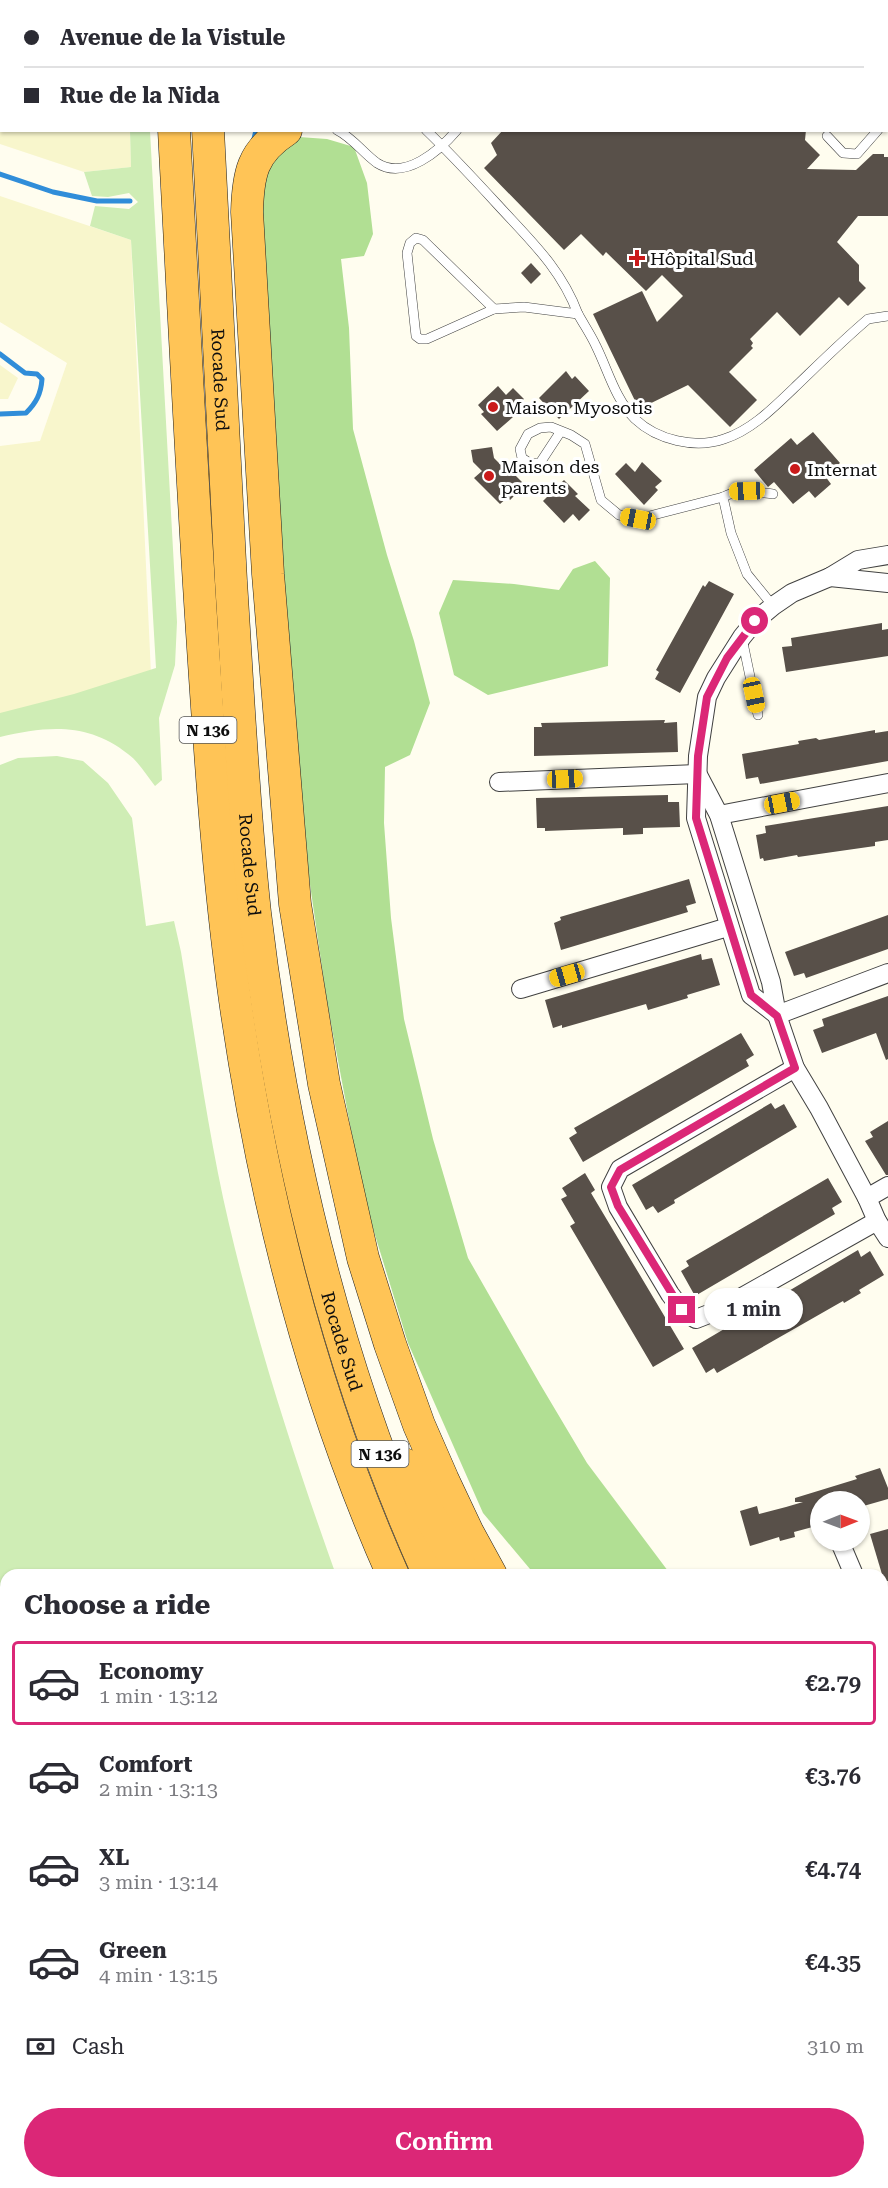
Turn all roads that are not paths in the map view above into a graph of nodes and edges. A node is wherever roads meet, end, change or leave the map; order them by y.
1 (174, 132) edge
2 (208, 132) edge
3 (283, 132) edge
4 (341, 132) edge
5 (427, 132) edge
6 (455, 132) edge
7 (876, 132) edge
8 (827, 135) dead end
9 (443, 146) junction
10 (494, 309) junction
11 (578, 314) junction
12 (888, 316) edge
13 (561, 431) junction
14 (773, 494) dead end
15 (723, 497) junction
16 (888, 555) edge
17 (830, 577) junction
18 (888, 583) edge
19 (773, 606) junction
20 (742, 637) junction
21 (758, 715) dead end
22 (697, 774) junction
23 (499, 782) dead end
24 (888, 783) edge
25 (718, 815) junction
26 (728, 927) junction
27 (888, 973) edge
28 (521, 989) dead end
29 (777, 1016) junction
30 (795, 1068) junction
31 (888, 1186) edge
32 (867, 1198) junction
33 (877, 1221) junction
34 (888, 1238) edge
35 (339, 1331) junction
36 (844, 1551) edge
37 (386, 1567) edge
38 (427, 1569) edge
39 (462, 1569) edge
40 (488, 1569) edge
41 (851, 1569) edge

1 - 37 highway, Rocade Sud / N 136
2 - 35 highway, Rocade Sud / N 136
3 - 40 highway
4 - 9 lane
5 - 9 lane
6 - 9 lane
7 - 8 lane
9 - 11 lane
10 - 10 lane
10 - 11 lane
11 - 12 lane
13 - 13 lane
13 - 15 lane
14 - 15 lane
15 - 19 lane
16 - 17 street
17 - 18 street
17 - 19 street
19 - 20 street
20 - 21 lane
20 - 22 street
22 - 23 street
22 - 25 street
22 - 26 street
24 - 25 street
25 - 29 street
26 - 28 street
26 - 29 street
27 - 29 street
29 - 30 street
30 - 32 street
30 - 33 street
31 - 32 street
32 - 33 street
33 - 34 street
35 - 38 highway, Rocade Sud / N 136
35 - 39 highway
36 - 41 street

